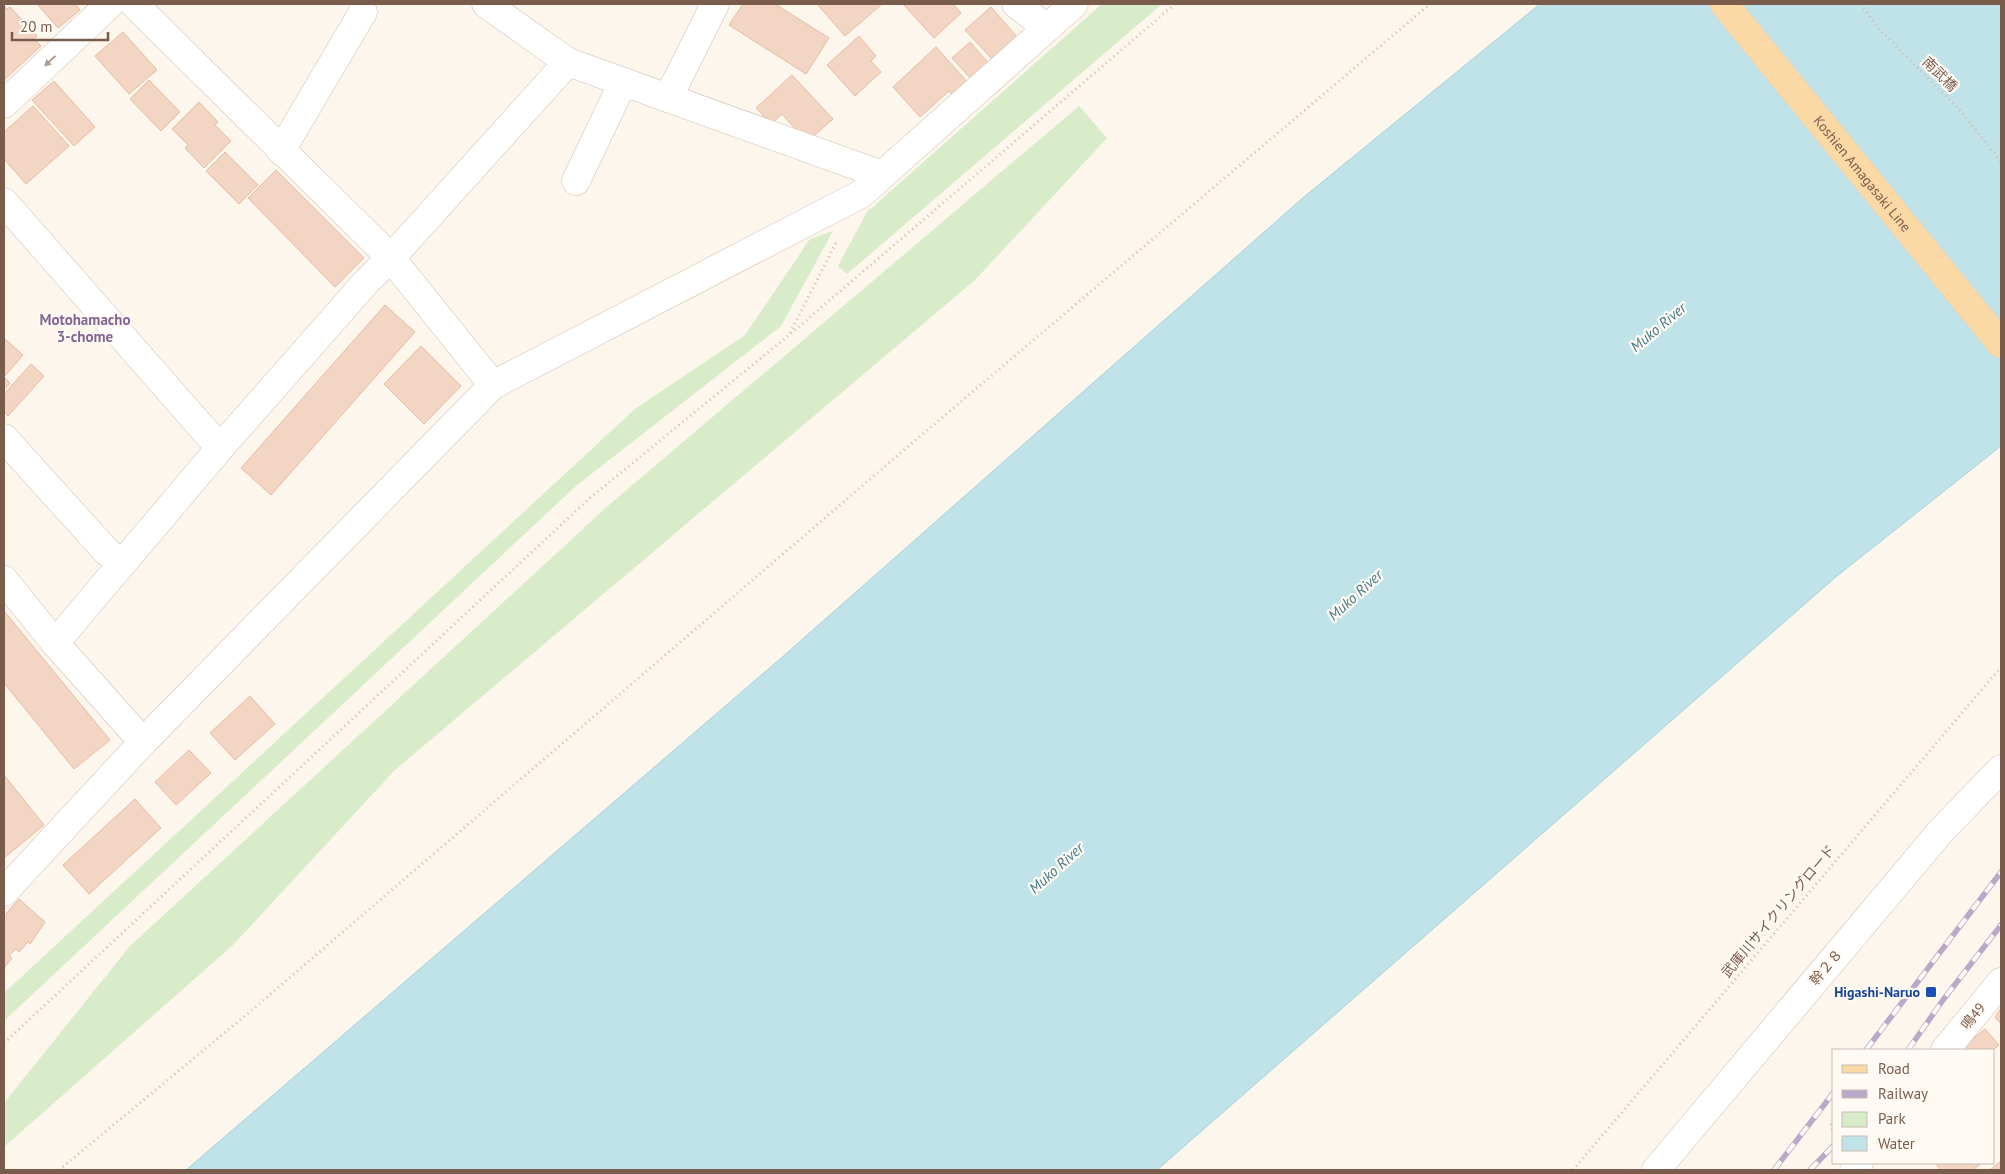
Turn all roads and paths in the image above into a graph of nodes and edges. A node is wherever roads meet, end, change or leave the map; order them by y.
1 (110, 4) edge
2 (134, 4) edge
3 (486, 4) edge
4 (715, 4) edge
5 (1016, 4) edge
6 (1074, 4) edge
7 (1175, 4) edge
8 (1430, 4) edge
9 (1724, 4) edge
10 (1861, 4) edge
11 (363, 12) dead end
12 (1047, 28) junction
13 (568, 62) junction
14 (623, 82) junction
15 (668, 98) junction
16 (4, 104) edge
17 (281, 150) junction
18 (2001, 162) edge
19 (882, 175) junction
20 (576, 182) dead end
21 (861, 194) junction
22 (4, 202) edge
23 (391, 258) junction
24 (788, 336) junction
25 (2001, 344) edge
26 (493, 385) junction
27 (4, 438) edge
28 (220, 448) junction
29 (122, 563) junction
30 (4, 580) edge
31 (55, 643) junction
32 (2001, 667) edge
33 (143, 742) junction
34 (2001, 769) edge
35 (4, 892) edge
36 (2001, 982) edge
37 (4, 1043) edge
38 (1946, 1049) edge
39 (59, 1170) edge
40 (1573, 1170) edge
41 (1656, 1170) edge

1 -> 16 street
2 - 17 street
3 - 13 street
4 - 15 street
5 - 12 street
6 - 12 street
7 - 24 path
8 - 39 path
9 - 25 main road, Koshien Amagasaki Line
10 - 18 path, 南武橋
11 - 17 street
12 - 19 street
13 - 14 street
13 - 23 street
14 - 15 street
14 - 20 street
15 - 19 street
17 - 23 street
19 - 21 street
21 - 24 path
21 - 26 street
22 - 28 street
23 - 26 street
23 - 28 street
24 - 37 path
26 - 33 street
27 - 29 street
28 - 29 street
29 - 31 street
30 - 31 street
31 - 33 street
32 - 40 path, 武庫川サイクリングロード
33 - 35 street
34 - 41 street, 幹２８
36 - 38 street, 鳴49

